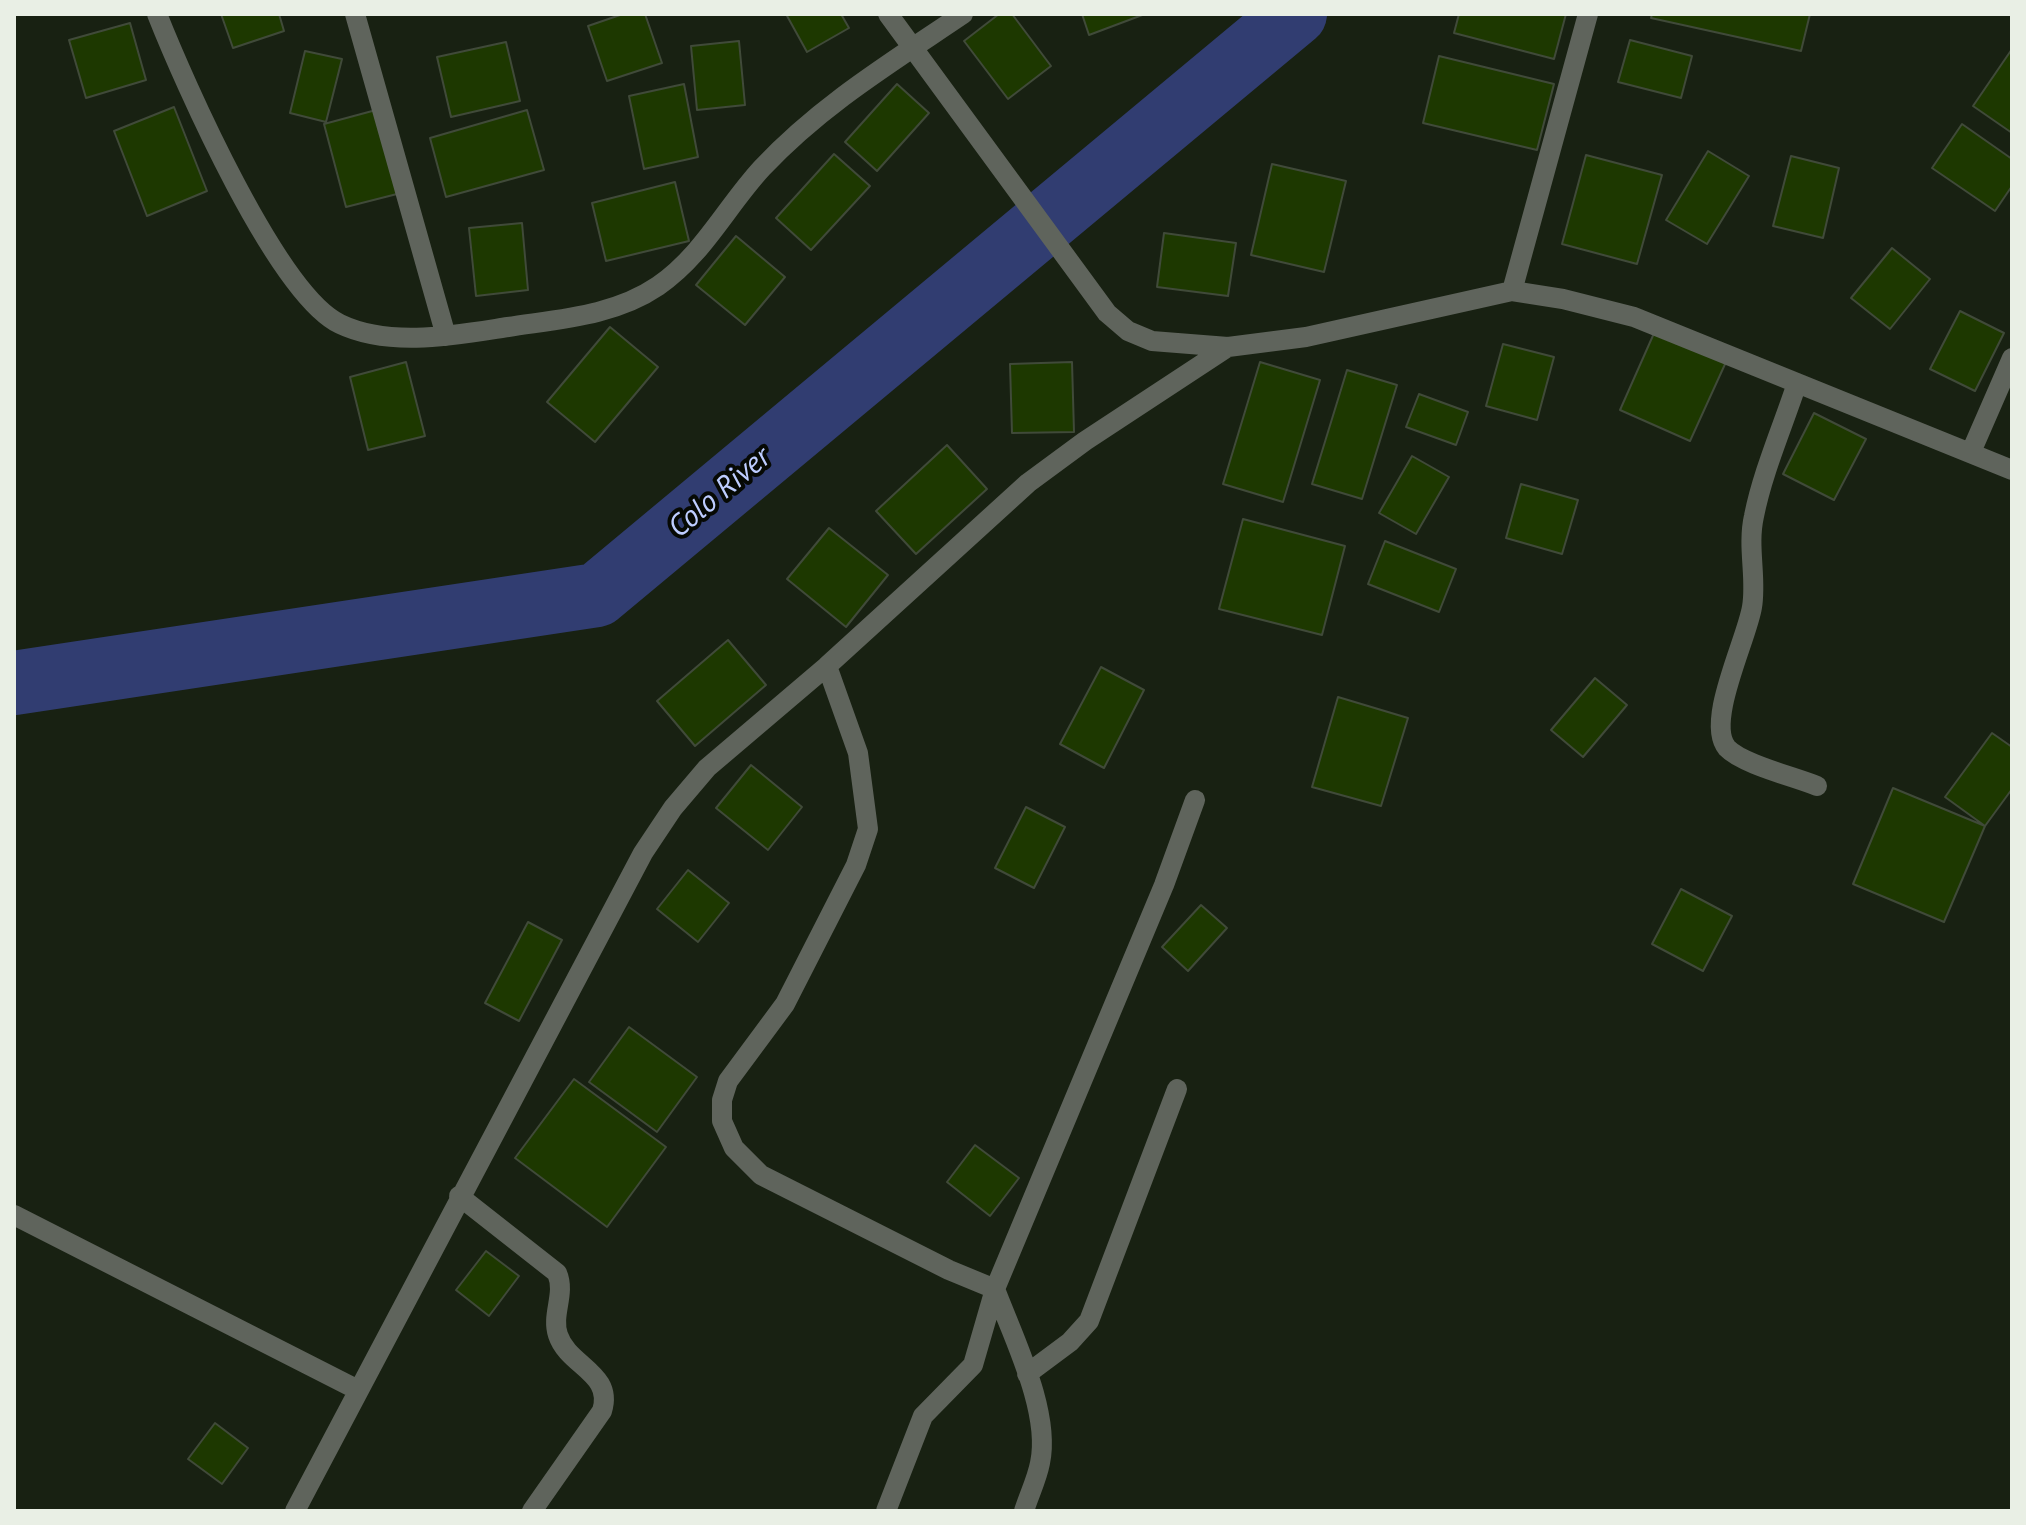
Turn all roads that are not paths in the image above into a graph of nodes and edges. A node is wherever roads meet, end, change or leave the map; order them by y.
1 (157, 14) edge
2 (355, 14) edge
3 (888, 14) edge
4 (963, 14) edge
5 (1588, 14) edge
6 (913, 48) junction
7 (1512, 291) junction
8 (446, 336) junction
9 (1228, 347) junction
10 (2012, 358) edge
11 (1797, 383) junction
12 (1971, 452) junction
13 (2012, 470) edge
14 (827, 666) junction
15 (1817, 786) dead end
16 (1195, 800) dead end
17 (1177, 1089) dead end
18 (459, 1196) junction
19 (14, 1215) edge
20 (995, 1289) junction
21 (1027, 1374) junction
22 (358, 1390) junction
23 (295, 1511) edge
24 (532, 1511) edge
25 (886, 1511) edge
26 (1024, 1511) edge

1 - 8 street
2 - 8 street
3 - 6 street
4 - 6 street
5 - 7 street
6 - 8 street
6 - 9 street
7 - 9 street
7 - 11 street
9 - 14 street
10 - 12 street
11 - 12 street
11 - 15 street
12 - 13 street
14 - 18 street
14 - 20 street
16 - 20 street
17 - 21 street
18 - 22 street
18 - 24 street
19 - 22 street
20 - 21 street
20 - 25 street
21 - 26 street
22 - 23 street

